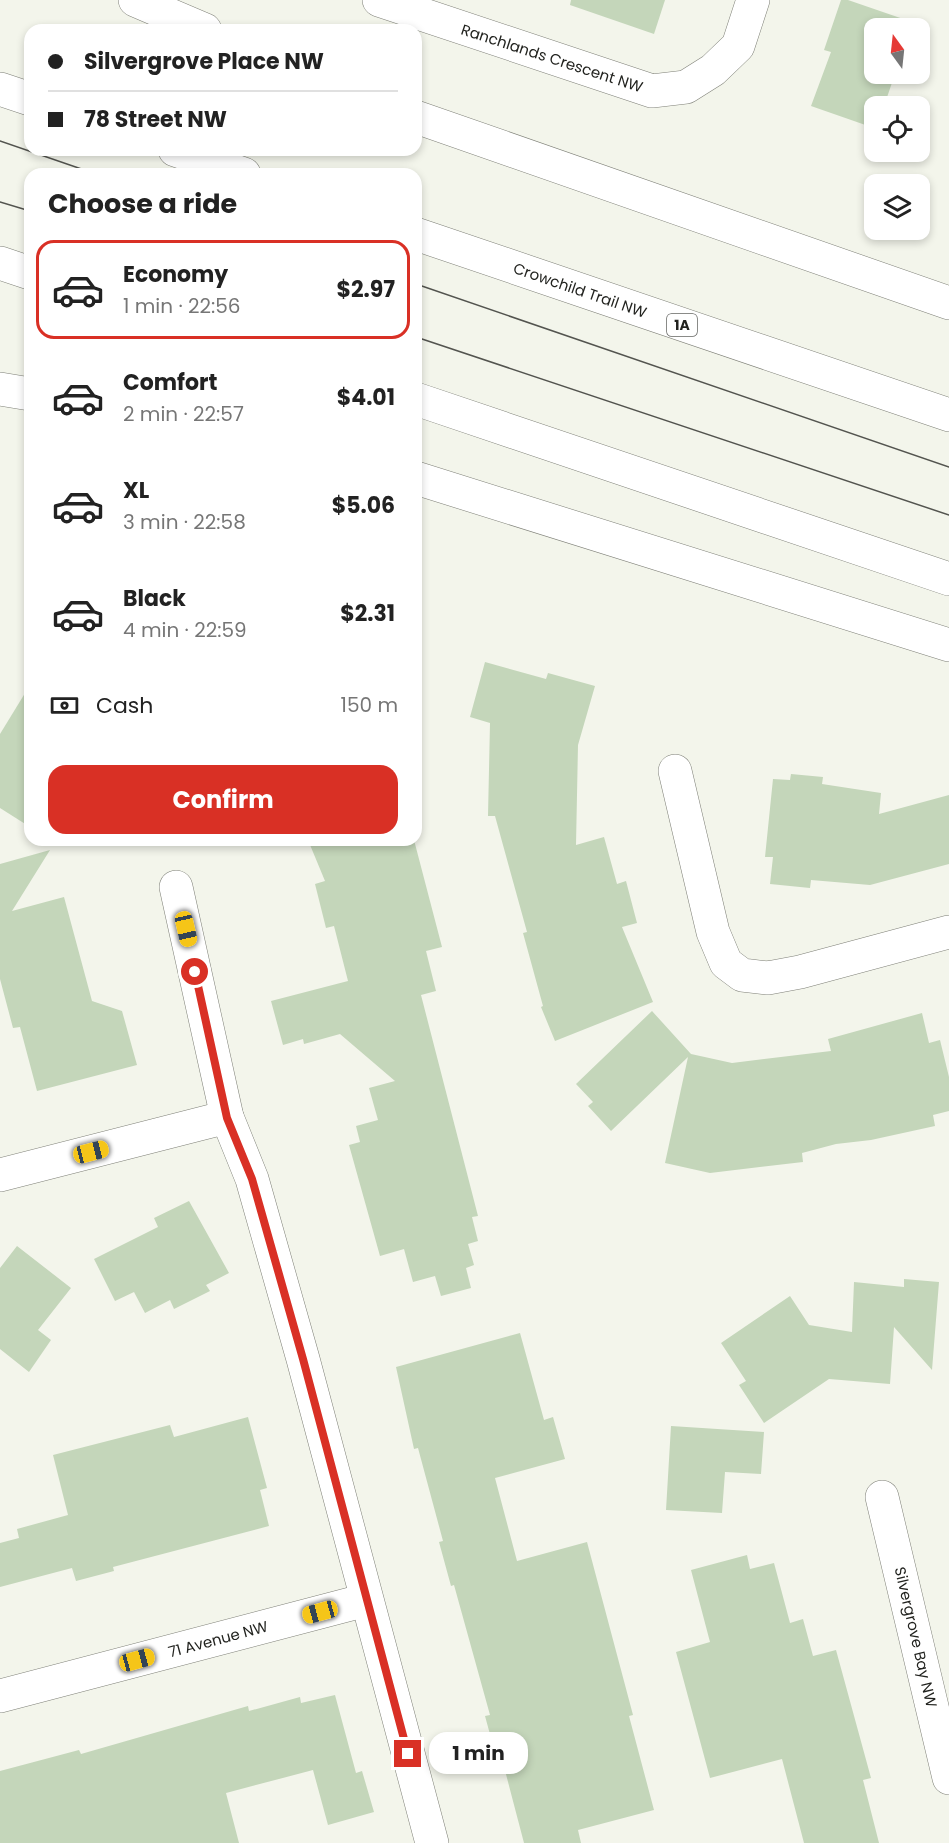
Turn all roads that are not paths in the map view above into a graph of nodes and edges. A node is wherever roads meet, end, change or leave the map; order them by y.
1 (135, 0) edge
2 (380, 0) edge
3 (753, 0) edge
4 (191, 24) edge
5 (0, 89) edge
6 (24, 97) edge
7 (422, 119) edge
8 (192, 156) edge
9 (226, 168) edge
10 (422, 236) edge
11 (0, 263) edge
12 (24, 271) edge
13 (949, 303) edge
14 (0, 390) edge
15 (24, 393) edge
16 (422, 401) edge
17 (949, 415) edge
18 (422, 480) edge
19 (949, 579) edge
20 (949, 645) edge
21 (675, 771) dead end
22 (176, 887) dead end
23 (949, 932) edge
24 (227, 1118) junction
25 (0, 1175) edge
26 (882, 1497) dead end
27 (366, 1600) junction
28 (0, 1696) edge
29 (949, 1778) edge
30 (432, 1843) edge

1 - 4 main road
2 - 3 main road, Ranchlands Crescent NW
5 - 6 main road
7 - 13 main road
8 - 9 main road
10 - 17 main road, Crowchild Trail NW / 1A
11 - 12 main road
14 - 15 main road
16 - 19 main road
18 - 20 main road
21 - 23 main road
22 - 24 main road
24 - 25 main road
24 - 27 main road
26 - 29 main road, Silvergrove Bay NW
27 - 28 main road, 71 Avenue NW
27 - 30 main road

